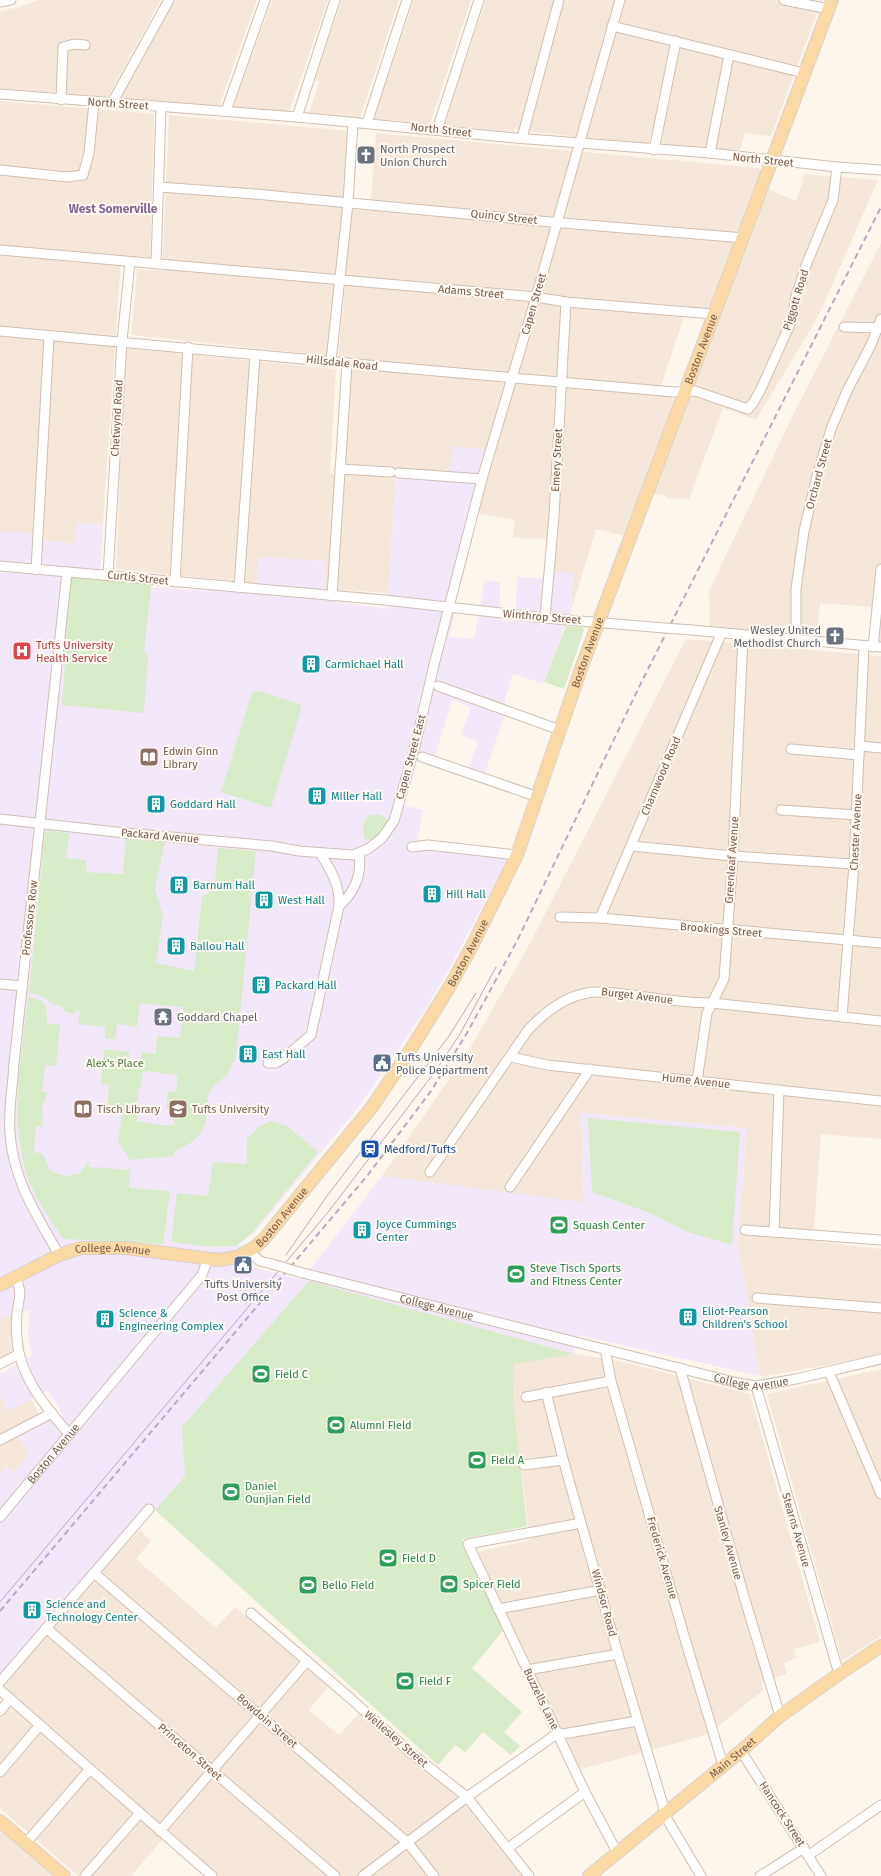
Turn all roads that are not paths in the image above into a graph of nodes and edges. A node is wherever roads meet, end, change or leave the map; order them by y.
1 (11, 0) edge
2 (169, 0) edge
3 (265, 0) edge
4 (335, 0) edge
5 (407, 0) edge
6 (479, 0) edge
7 (559, 0) edge
8 (620, 0) edge
9 (784, 0) edge
10 (0, 2) edge
11 (830, 5) edge
12 (612, 26) junction
13 (676, 41) junction
14 (85, 44) dead end
15 (729, 55) junction
16 (804, 73) junction
17 (0, 94) edge
18 (61, 100) junction
19 (94, 103) junction
20 (112, 103) junction
21 (161, 108) junction
22 (226, 111) junction
23 (297, 117) junction
24 (353, 122) junction
25 (367, 123) junction
26 (437, 130) junction
27 (522, 138) junction
28 (579, 143) junction
29 (654, 150) junction
30 (710, 153) junction
31 (771, 161) junction
32 (836, 167) junction
33 (0, 170) edge
34 (881, 170) edge
35 (159, 187) junction
36 (348, 203) junction
37 (557, 223) junction
38 (744, 238) junction
39 (0, 250) edge
40 (130, 262) junction
41 (156, 264) junction
42 (340, 280) junction
43 (536, 298) junction
44 (566, 302) junction
45 (713, 314) junction
46 (880, 325) edge
47 (844, 327) dead end
48 (0, 332) edge
49 (49, 336) junction
50 (122, 341) junction
51 (188, 347) junction
52 (255, 354) junction
53 (331, 361) junction
54 (347, 363) junction
55 (511, 378) junction
56 (562, 383) junction
57 (684, 392) junction
58 (340, 469) junction
59 (482, 479) junction
60 (0, 566) edge
61 (881, 569) edge
62 (36, 570) junction
63 (67, 572) junction
64 (108, 575) junction
65 (175, 582) junction
66 (239, 588) junction
67 (275, 591) joint
68 (332, 596) junction
69 (448, 607) junction
70 (545, 618) junction
71 (599, 622) junction
72 (721, 634) junction
73 (743, 636) junction
74 (796, 639) junction
75 (872, 647) edge
76 (438, 686) dead end
77 (560, 730) junction
78 (881, 748) edge
79 (791, 749) dead end
80 (860, 751) junction
81 (422, 757) dead end
82 (538, 797) junction
83 (781, 810) dead end
84 (857, 815) junction
85 (0, 819) edge
86 (40, 824) junction
87 (412, 846) dead end
88 (632, 846) junction
89 (320, 853) junction
90 (358, 853) junction
91 (517, 855) junction
92 (733, 856) junction
93 (854, 864) junction
94 (339, 906) junction
95 (560, 917) dead end
96 (600, 918) junction
97 (726, 930) junction
98 (849, 940) junction
99 (881, 943) edge
100 (0, 984) edge
101 (22, 986) junction
102 (712, 1003) junction
103 (842, 1017) junction
104 (881, 1021) edge
105 (511, 1057) junction
106 (268, 1063) dead end
107 (590, 1069) junction
108 (697, 1081) junction
109 (779, 1090) junction
110 (881, 1101) edge
111 (430, 1172) dead end
112 (510, 1186) dead end
113 (745, 1230) dead end
114 (774, 1232) junction
115 (881, 1240) edge
116 (248, 1251) junction
117 (59, 1255) junction
118 (208, 1258) junction
119 (15, 1277) junction
120 (0, 1286) edge
121 (757, 1298) dead end
122 (881, 1308) edge
123 (605, 1349) junction
124 (19, 1354) junction
125 (881, 1359) edge
126 (0, 1364) edge
127 (680, 1368) junction
128 (829, 1372) junction
129 (612, 1381) junction
130 (756, 1386) junction
131 (546, 1392) junction
132 (526, 1397) dead end
133 (52, 1413) junction
134 (69, 1434) junction
135 (0, 1440) edge
136 (563, 1460) junction
137 (524, 1465) dead end
138 (881, 1494) edge
139 (149, 1509) dead end
140 (0, 1517) edge
141 (581, 1523) junction
142 (94, 1573) junction
143 (601, 1590) junction
144 (498, 1609) junction
145 (251, 1613) dead end
146 (46, 1628) junction
147 (881, 1646) edge
148 (618, 1654) junction
149 (307, 1661) junction
150 (527, 1670) junction
151 (838, 1674) junction
152 (0, 1682) edge
153 (0, 1690) edge
154 (10, 1699) junction
155 (0, 1711) edge
156 (260, 1714) junction
157 (780, 1716) junction
158 (637, 1721) junction
159 (40, 1725) junction
160 (558, 1733) junction
161 (741, 1751) junction
162 (724, 1765) junction
163 (90, 1769) junction
164 (211, 1770) junction
165 (0, 1772) edge
166 (585, 1792) junction
167 (467, 1797) junction
168 (881, 1805) edge
169 (140, 1813) junction
170 (664, 1814) junction
171 (0, 1821) edge
172 (160, 1831) junction
173 (26, 1843) junction
174 (408, 1843) junction
175 (508, 1848) junction
176 (806, 1851) junction
177 (618, 1854) junction
178 (64, 1876) edge
179 (85, 1876) edge
180 (212, 1876) edge
181 (335, 1876) edge
182 (363, 1876) edge
183 (434, 1876) edge
184 (529, 1876) edge
185 (589, 1876) edge
186 (701, 1876) edge
187 (760, 1876) edge
188 (821, 1876) edge

1 - 10 street
2 - 20 street
3 - 22 street
4 - 23 street
5 - 25 street
6 - 26 street
7 - 27 street
8 - 12 street, Capen Street
9 - 11 street
11 - 16 main road, Boston Avenue
12 - 13 street
12 - 28 street, Capen Street
13 - 15 street
13 - 29 street
14 - 18 street
15 - 16 street
15 - 30 street
16 - 31 main road, Boston Avenue
17 - 18 street, North Street
18 - 19 street, North Street
19 - 20 street, North Street
19 - 33 street
20 - 21 street, North Street
21 - 22 street, North Street
21 - 35 street
22 - 23 street, North Street
23 - 24 street, North Street
24 - 25 street, North Street
24 - 36 street
25 - 26 street, North Street
26 - 27 street, North Street
27 - 28 street, North Street
28 - 29 street, North Street
28 - 37 street, Capen Street
29 - 30 street, North Street
30 - 31 street, North Street
31 - 32 street, North Street
31 - 38 main road, Boston Avenue
32 - 34 street, North Street
32 - 57 street, Piggott Road
35 - 36 street, Quincy Street
35 - 41 street
36 - 37 street, Quincy Street
36 - 42 street
37 - 38 street, Quincy Street
37 - 43 street, Capen Street
38 - 45 main road, Boston Avenue
39 - 40 street, Adams Street
40 - 41 street, Adams Street
40 - 50 street, Chetwynd Road
41 - 42 street, Adams Street
42 - 43 street, Adams Street
42 - 53 street
43 - 44 street, Adams Street
43 - 55 street, Capen Street
44 - 45 street, Adams Street
44 - 56 street, Emery Street
45 - 57 main road, Boston Avenue
46 - 47 street
46 - 74 street, Orchard Street
48 - 49 street, Hillsdale Road
49 - 50 street, Hillsdale Road
49 - 62 street
50 - 51 street, Hillsdale Road
50 - 64 street, Chetwynd Road
51 - 52 street, Hillsdale Road
51 - 65 street
52 - 53 street, Hillsdale Road
52 - 66 street
53 - 54 street, Hillsdale Road
54 - 55 street, Hillsdale Road
54 - 58 street
55 - 56 street, Hillsdale Road
55 - 59 street, Capen Street
56 - 57 street, Hillsdale Road
56 - 70 street, Emery Street
57 - 71 main road, Boston Avenue
58 - 59 street
58 - 68 street
59 - 69 street, Capen Street
60 - 62 street, Curtis Street
61 - 75 street, Chester Avenue
62 - 63 street, Curtis Street
63 - 64 street, Curtis Street
63 - 86 street, Professors Row
64 - 65 street, Curtis Street
65 - 66 street, Curtis Street
66 - 67 street, Curtis Street
67 - 68 street, Winthrop Street
68 - 69 street, Winthrop Street
69 - 70 street, Winthrop Street
69 - 90 street, Capen Street East
70 - 71 street, Winthrop Street
71 - 72 street, Winthrop Street, bridge
71 - 77 main road, Boston Avenue
72 - 73 street, Winthrop Street
72 - 88 street, Charnwood Road
73 - 74 street, Winthrop Street
73 - 92 street, Greenleaf Avenue
74 - 75 street, Winthrop Street
75 - 80 street, Chester Avenue
76 - 77 street
77 - 82 main road, Boston Avenue
78 - 80 street
79 - 80 street
80 - 84 street, Chester Avenue
81 - 82 street
82 - 91 main road, Boston Avenue
83 - 84 street
84 - 93 street, Chester Avenue
85 - 86 street, Packard Avenue
86 - 89 street, Packard Avenue
86 - 101 street, Professors Row
87 - 91 street
88 - 92 street
88 - 96 street, Charnwood Road
89 - 90 street, Capen Street East
89 - 94 street
90 - 94 street
91 - 116 main road, Boston Avenue
92 - 93 street
92 - 97 street, Greenleaf Avenue
93 - 98 street, Chester Avenue
94 - 106 street
95 - 96 street, Brookings Street
96 - 97 street, Brookings Street
97 - 98 street, Brookings Street
97 - 102 street, Greenleaf Avenue
98 - 99 street, Brookings Street
98 - 103 street, Chester Avenue
100 - 101 street
101 - 117 street, Professors Row
102 - 103 street, Burget Avenue
102 - 105 street, Burget Avenue
102 - 108 street, Greenleaf Avenue
103 - 104 street, Burget Avenue
105 - 107 street, Hume Avenue
105 - 111 street, Burget Avenue
107 - 108 street, Hume Avenue
107 - 112 street
108 - 109 street, Hume Avenue
109 - 110 street, Hume Avenue
109 - 114 street
113 - 114 street
114 - 115 street
116 - 118 main road, College Avenue
116 - 123 street, College Avenue, bridge
117 - 118 main road, College Avenue
117 - 119 main road, College Avenue
118 - 134 street, Boston Avenue
119 - 120 main road, College Avenue
119 - 124 street
121 - 122 street
123 - 127 street, College Avenue
123 - 129 street, Frederick Avenue
124 - 126 street
124 - 133 street
125 - 128 street, College Avenue
127 - 130 street, College Avenue
127 - 157 street, Stanley Avenue
128 - 130 street, College Avenue
128 - 138 street
129 - 131 street
129 - 162 street, Frederick Avenue
130 - 151 street, Stearns Avenue
131 - 132 street
131 - 136 street, Windsor Road
133 - 134 street
133 - 135 street
134 - 140 street, Boston Avenue
136 - 137 street
136 - 141 street, Windsor Road
139 - 142 street
141 - 143 street, Windsor Road
141 - 144 street, Buzzells Lane
142 - 146 street
142 - 156 street, Bowdoin Street
143 - 144 street
143 - 148 street, Windsor Road
144 - 150 street, Buzzells Lane
145 - 149 street, Wellesley Street
146 - 152 street
146 - 164 street, Princeton Street
147 - 151 main road, Main Street
148 - 150 street
148 - 158 street, Windsor Road
149 - 156 street
149 - 167 street, Wellesley Street
150 - 160 street, Buzzells Lane
151 - 157 main road, Main Street
153 - 154 street
154 - 155 street
154 - 159 street
156 - 164 street
156 - 174 street, Bowdoin Street
157 - 161 main road, Main Street
158 - 160 street
158 - 170 street, Windsor Road
159 - 163 street
159 - 165 street
160 - 166 street, Buzzells Lane
160 - 167 street
161 - 162 main road, Main Street
161 - 176 street, Hancock Street
162 - 170 main road, Main Street
163 - 169 street
163 - 173 street
164 - 172 street
164 - 181 street, Princeton Street
166 - 175 street
166 - 177 street, Buzzells Lane
167 - 174 street
167 - 175 street, Wellesley Street
168 - 176 street
169 - 172 street
169 - 179 street
170 - 177 main road, Main Street
170 - 186 street, Windsor Road
171 - 173 main road
172 - 180 street
173 - 178 main road
174 - 182 street
174 - 183 street, Bowdoin Street
175 - 184 street, Wellesley Street
176 - 187 street
176 - 188 street, Hancock Street
177 - 185 main road, Main Street

